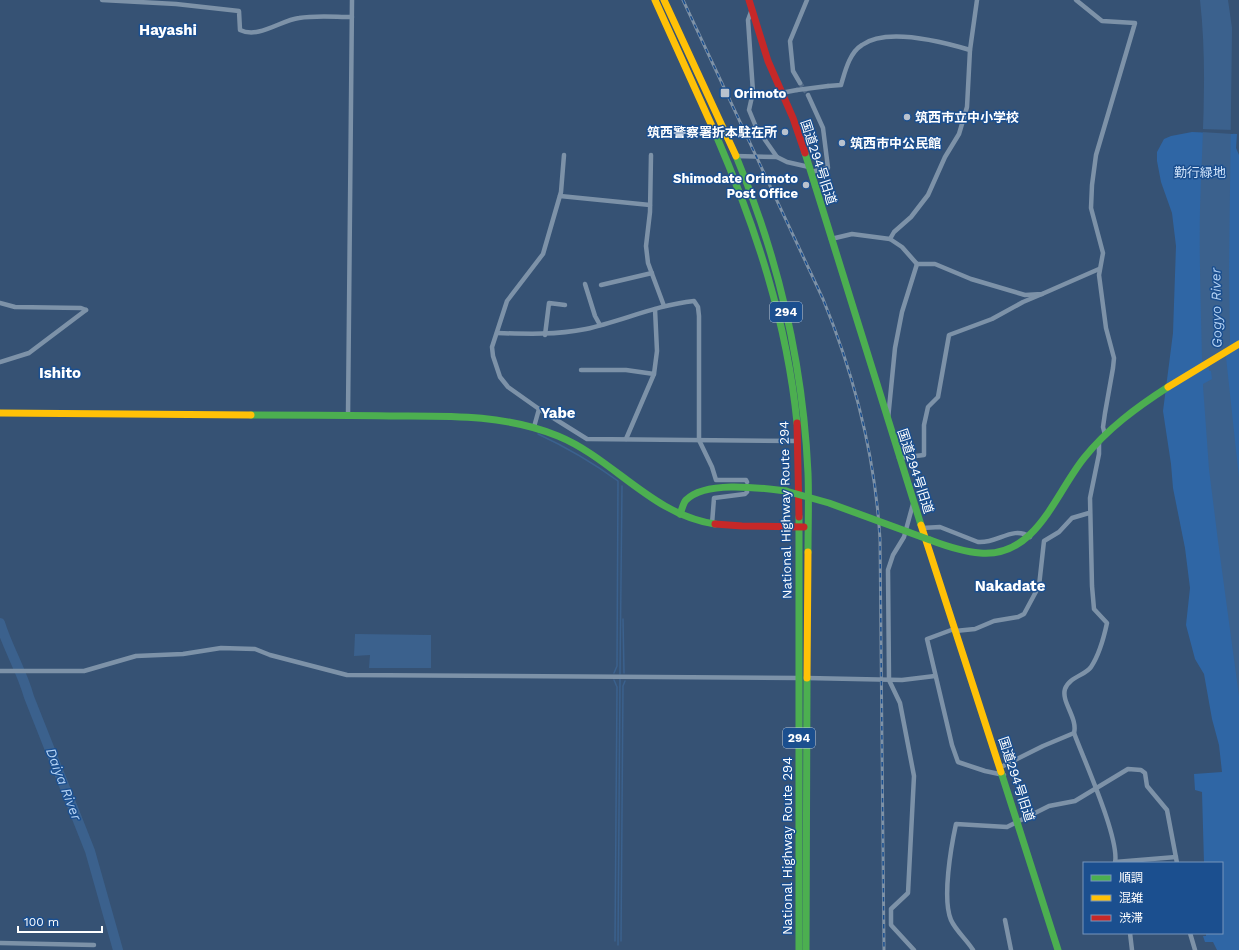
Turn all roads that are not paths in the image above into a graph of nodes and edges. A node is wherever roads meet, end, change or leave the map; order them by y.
1 (102, 0) edge
2 (352, 0) edge
3 (655, 0) edge
4 (664, 0) edge
5 (749, 0) edge
6 (807, 0) edge
7 (977, 0) edge
8 (1076, 0) edge
9 (752, 9) junction
10 (352, 18) junction
11 (970, 50) junction
12 (800, 83) tunnel mouth
13 (781, 93) junction
14 (808, 95) tunnel mouth
15 (564, 155) dead end
16 (651, 155) dead end
17 (725, 156) junction
18 (735, 156) junction
19 (777, 157) junction
20 (810, 170) junction
21 (560, 196) junction
22 (650, 205) junction
23 (831, 239) junction
24 (890, 239) junction
25 (917, 264) junction
26 (1099, 269) junction
27 (652, 273) junction
28 (585, 284) dead end
29 (601, 285) dead end
30 (1042, 294) junction
31 (0, 303) edge
32 (565, 305) dead end
33 (664, 306) junction
34 (655, 309) junction
35 (600, 325) junction
36 (497, 333) junction
37 (545, 335) junction
38 (1239, 344) edge
39 (0, 362) edge
40 (581, 370) dead end
41 (654, 374) junction
42 (539, 409) junction
43 (0, 414) edge
44 (348, 416) junction
45 (888, 423) junction
46 (534, 427) junction
47 (1105, 435) junction
48 (626, 439) junction
49 (699, 440) junction
50 (798, 441) junction
51 (1099, 441) junction
52 (899, 458) junction
53 (747, 482) dead end
54 (747, 492) dead end
55 (914, 504) junction
56 (1089, 513) junction
57 (680, 514) junction
58 (712, 524) junction
59 (799, 527) junction
60 (808, 527) junction
61 (922, 528) junction
62 (1030, 537) junction
63 (955, 630) junction
64 (0, 671) edge
65 (935, 676) junction
66 (799, 678) junction
67 (807, 678) junction
68 (889, 680) junction
69 (1074, 733) junction
70 (1001, 767) junction
71 (1004, 775) junction
72 (1096, 789) junction
73 (1018, 821) junction
74 (1176, 856) junction
75 (1115, 862) edge
76 (1124, 862) edge
77 (1177, 862) edge
78 (1005, 920) dead end
79 (1130, 934) edge
80 (1190, 934) edge
81 (0, 944) edge
82 (94, 945) dead end
83 (798, 950) edge
84 (806, 950) edge
85 (914, 950) edge
86 (973, 950) edge
87 (1011, 950) edge
88 (1058, 950) edge
89 (1132, 950) edge
90 (1195, 950) edge

1 - 10 street
2 - 10 street
3 - 17 main road, National Highway Route 294 / 294
4 - 18 main road, National Highway Route 294 / 294
5 - 9 main road, 国道294号旧道
6 - 12 street
7 - 11 street
8 - 26 street
9 - 13 main road, 国道294号旧道
9 - 19 street
10 - 44 street
11 - 13 street, bridge
11 - 24 street
13 - 20 main road, 国道294号旧道
14 - 20 street
15 - 21 street
16 - 22 street
17 - 18 street
17 - 50 main road, National Highway Route 294 / 294
18 - 19 street
18 - 60 main road, National Highway Route 294 / 294
19 - 20 street
20 - 23 main road, 国道294号旧道
21 - 22 street
21 - 36 street
22 - 27 street
23 - 24 street
23 - 45 main road, 国道294号旧道
24 - 25 street
25 - 30 street
25 - 45 street
26 - 30 street
26 - 47 street
27 - 29 street
27 - 33 street
28 - 35 street
30 - 52 street
31 - 39 street
32 - 37 street
33 - 34 street
33 - 49 street
34 - 35 street
34 - 41 street
35 - 37 street
36 - 37 street
36 - 42 street
38 - 47 main road
40 - 41 street
41 - 48 street
42 - 46 street
42 - 48 street
43 - 44 main road
44 - 46 main road
45 - 52 main road, 国道294号旧道
46 - 57 main road
47 - 51 main road
48 - 49 street
49 - 50 street
49 - 53 street
50 - 59 main road, National Highway Route 294 / 294
51 - 56 street
51 - 62 main road
52 - 55 main road, 国道294号旧道
54 - 58 street
55 - 61 main road, 国道294号旧道
55 - 68 street
56 - 63 street
56 - 69 street
57 - 58 main road
57 - 62 main road, bridge
58 - 59 main road
59 - 60 main road
59 - 66 main road, National Highway Route 294 / 294
60 - 67 main road, National Highway Route 294 / 294
61 - 62 street
61 - 63 main road, 国道294号旧道
63 - 65 street
63 - 70 main road, 国道294号旧道
64 - 66 street
65 - 68 street
65 - 71 street
66 - 67 street
66 - 83 main road, National Highway Route 294 / 294
67 - 68 street
67 - 84 main road, National Highway Route 294 / 294
68 - 85 street
69 - 70 street
69 - 72 street
70 - 71 main road, 国道294号旧道
71 - 73 main road, 国道294号旧道
72 - 73 street
72 - 74 street
72 - 75 street
73 - 86 street
73 - 88 main road, 国道294号旧道
74 - 76 street
74 - 77 street
78 - 87 street
79 - 89 street
80 - 90 street
81 - 82 street

